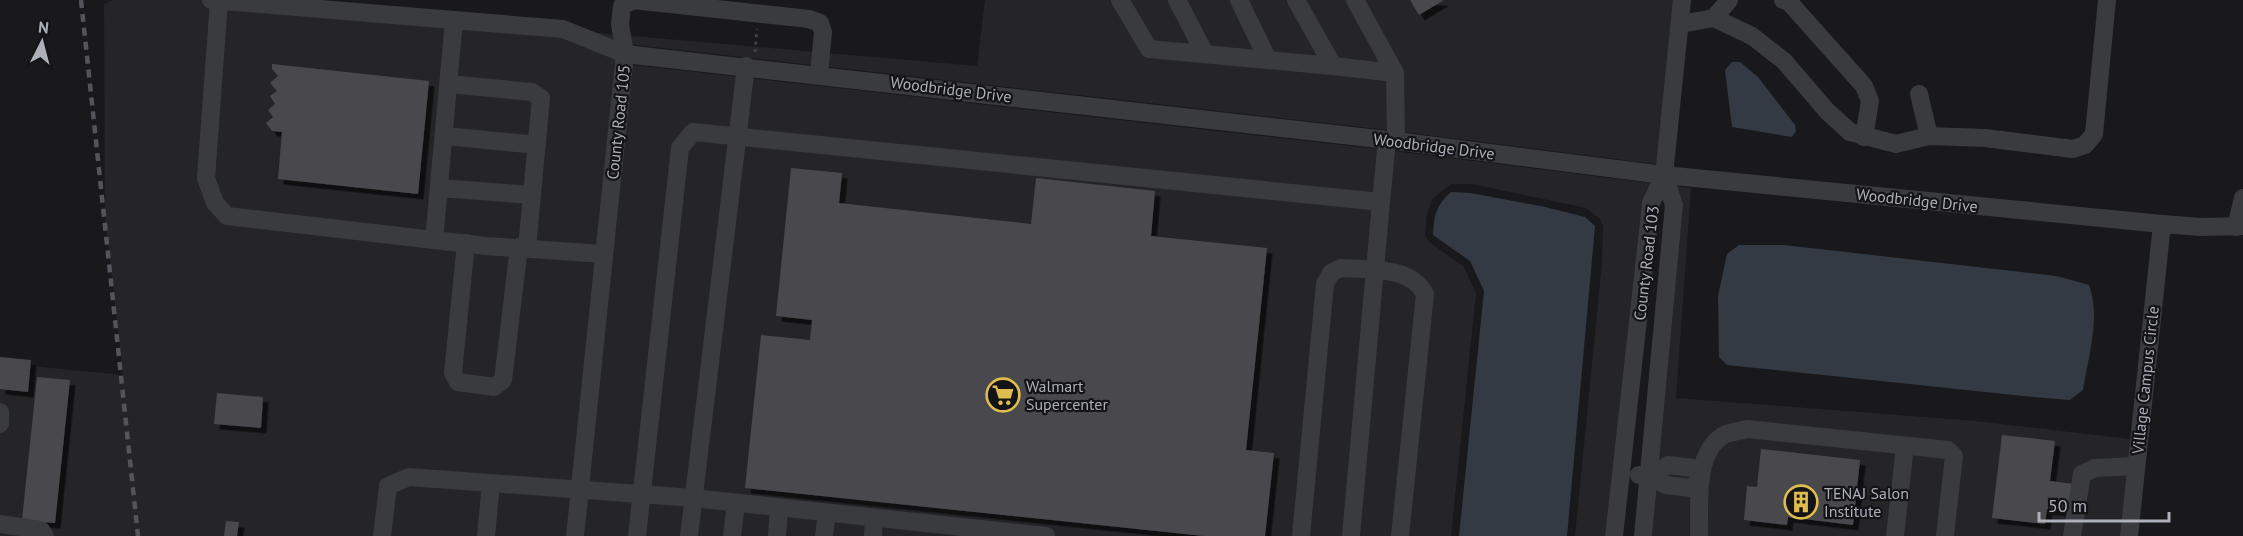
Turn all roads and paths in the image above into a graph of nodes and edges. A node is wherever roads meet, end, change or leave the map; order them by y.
1 (211, 0) edge
2 (1120, 0) edge
3 (1177, 0) edge
4 (1239, 0) edge
5 (1296, 0) edge
6 (1355, 0) edge
7 (1682, 0) edge
8 (1729, 0) edge
9 (1783, 0) edge
10 (2107, 0) edge
11 (219, 1) edge
12 (1714, 18) junction
13 (454, 20) junction
14 (758, 23) dead end
15 (1680, 24) junction
16 (625, 54) junction
17 (1205, 54) junction
18 (1268, 60) junction
19 (746, 66) junction
20 (1333, 66) junction
21 (819, 74) junction
22 (1395, 74) junction
23 (449, 84) junction
24 (1919, 93) dead end
25 (445, 136) junction
26 (738, 136) junction
27 (1864, 136) junction
28 (1929, 136) junction
29 (1391, 140) junction
30 (537, 145) junction
31 (1664, 175) junction
32 (439, 188) junction
33 (532, 195) junction
34 (2243, 198) edge
35 (1381, 202) junction
36 (2162, 224) junction
37 (2239, 226) edge
38 (434, 240) junction
39 (466, 243) junction
40 (523, 247) junction
41 (604, 254) junction
42 (1375, 271) junction
43 (0, 412) edge
44 (0, 424) edge
45 (1905, 446) junction
46 (2136, 466) junction
47 (1622, 473) junction
48 (1649, 476) junction
49 (1701, 478) junction
50 (491, 483) junction
51 (579, 490) junction
52 (642, 495) junction
53 (693, 498) junction
54 (735, 503) junction
55 (779, 508) junction
56 (827, 513) junction
57 (0, 524) edge
58 (874, 527) edge
59 (923, 529) edge
60 (971, 532) edge
61 (1016, 534) edge
62 (45, 536) edge
63 (382, 536) edge
64 (486, 536) edge
65 (575, 536) edge
66 (637, 536) edge
67 (689, 536) edge
68 (732, 536) edge
69 (777, 536) edge
70 (824, 536) edge
71 (1046, 536) edge
72 (1301, 536) edge
73 (1351, 536) edge
74 (1400, 536) edge
75 (1614, 536) edge
76 (1643, 536) edge
77 (1699, 536) edge
78 (1895, 536) edge
79 (1945, 536) edge
80 (2072, 536) edge
81 (2128, 536) edge

1 - 11 street, County Road 105
2 - 17 street
3 - 17 street
4 - 18 street
5 - 20 street
6 - 22 street
7 - 15 street
8 - 12 street
9 - 27 street
10 - 28 street
11 - 13 street, County Road 105
11 - 38 street
12 - 15 street
12 - 27 street
13 - 16 street, County Road 105
13 - 23 street
14 - 19 path
15 - 31 street
16 - 19 street, Woodbridge Drive
16 - 21 street
16 - 41 street, County Road 105
17 - 18 street
18 - 20 street
19 - 21 street, Woodbridge Drive
19 - 26 street
20 - 22 street
21 - 29 street, Woodbridge Drive
22 - 29 street
23 - 25 street
23 - 30 street
24 - 28 street
25 - 30 street
25 - 32 street
26 - 35 street
26 - 52 street
26 - 53 street
27 - 28 street
29 - 31 street, Woodbridge Drive
29 - 35 street
30 - 33 street
31 - 36 street, Woodbridge Drive
31 - 47 street, County Road 103
31 - 48 street, County Road 103
32 - 33 street
32 - 38 street
33 - 40 street
34 - 37 street
35 - 42 street
36 - 37 street, Woodbridge Drive
36 - 46 street, Village Campus Circle
38 - 39 street
39 - 40 street
39 - 40 street
40 - 41 street
41 - 51 street, County Road 105
42 - 72 street
42 - 73 street
42 - 74 street
43 - 44 street
45 - 49 street
45 - 78 street
45 - 79 street
46 - 80 street
46 - 81 street, Village Campus Circle
47 - 48 street
47 - 75 street, County Road 103
48 - 49 street
48 - 76 street, County Road 103
49 - 77 street
50 - 51 street
50 - 63 street
50 - 64 street
51 - 52 street
51 - 65 street, County Road 105
52 - 53 street
52 - 66 street
53 - 54 street
53 - 67 street
54 - 55 street
54 - 68 street
55 - 56 street
55 - 69 street
56 - 58 street
56 - 70 street
57 - 62 street
58 - 59 street
59 - 60 street
60 - 61 street
61 - 71 street

